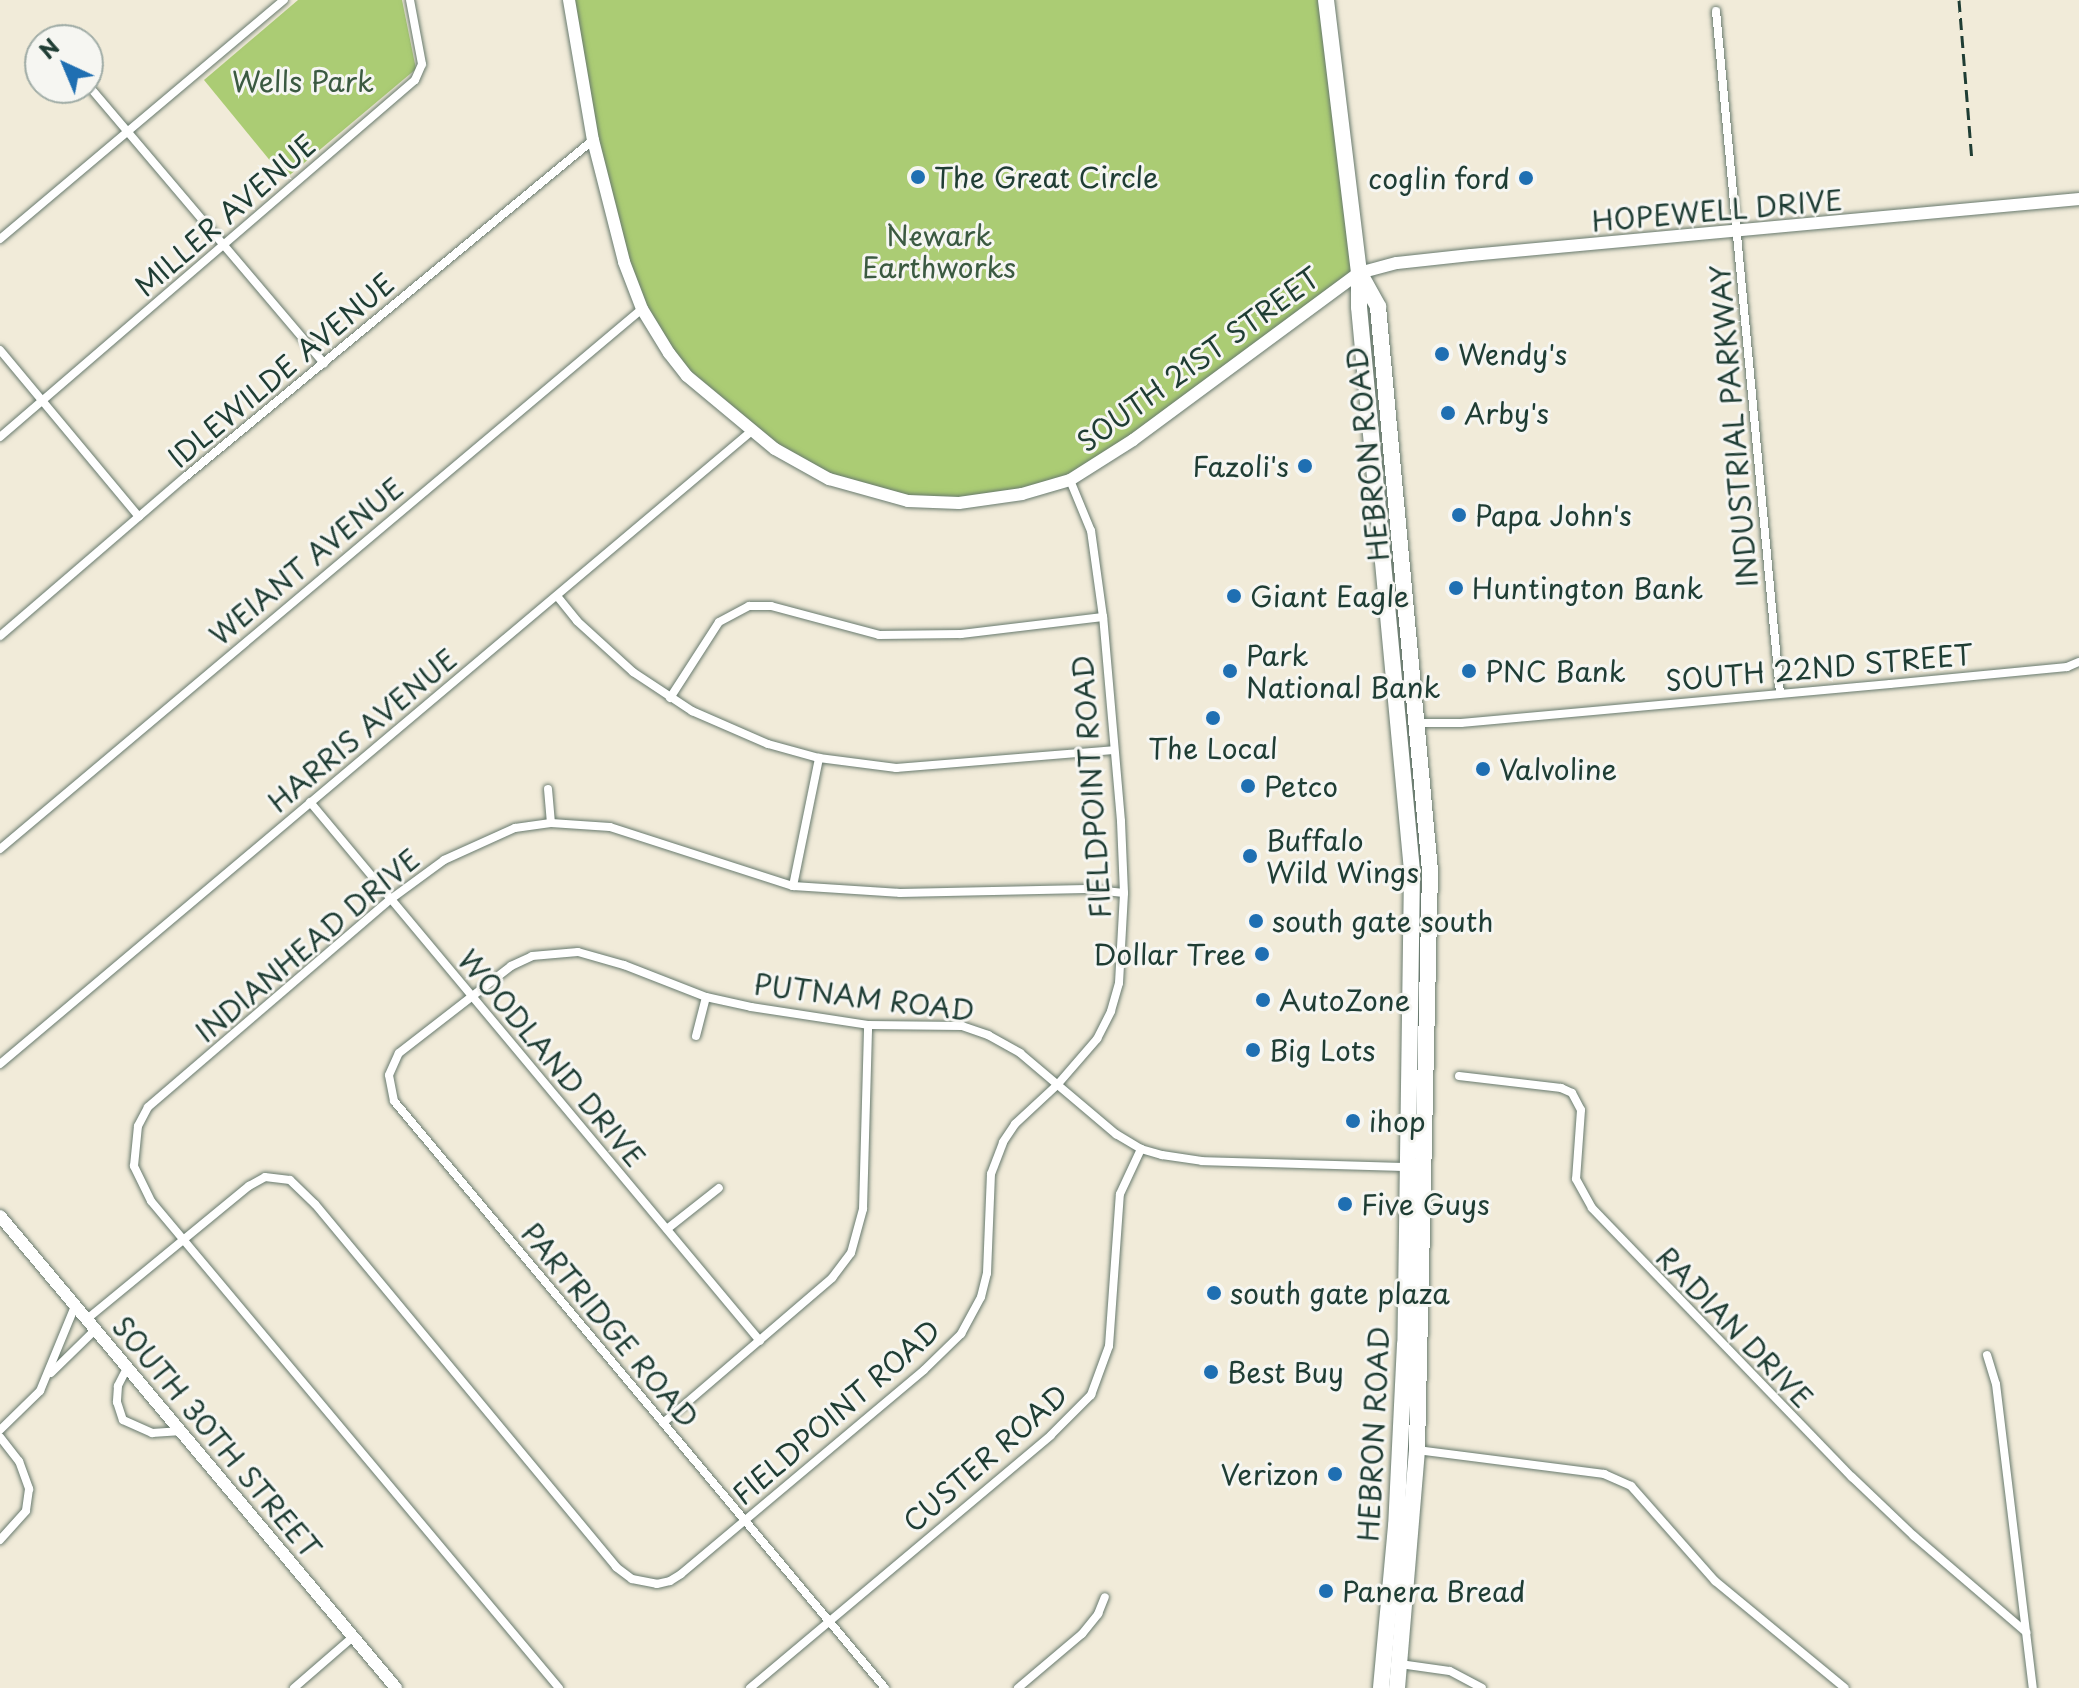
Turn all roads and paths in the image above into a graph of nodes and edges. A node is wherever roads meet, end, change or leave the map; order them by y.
1 (284, 0) edge
2 (410, 0) edge
3 (569, 0) edge
4 (1326, 0) edge
5 (1716, 11) dead end
6 (104, 103) edge
7 (128, 130) junction
8 (593, 140) junction
9 (2079, 199) edge
10 (1736, 230) junction
11 (0, 239) edge
12 (224, 244) junction
13 (1359, 273) junction
14 (642, 309) junction
15 (0, 350) edge
16 (324, 363) junction
17 (44, 400) junction
18 (753, 430) junction
19 (0, 437) edge
20 (1070, 480) junction
21 (139, 517) junction
22 (557, 596) junction
23 (1103, 617) junction
24 (1390, 628) junction
25 (0, 636) edge
26 (2079, 662) edge
27 (1780, 693) junction
28 (670, 698) junction
29 (1418, 723) junction
30 (1399, 731) junction
31 (1113, 750) junction
32 (819, 758) junction
33 (548, 789) dead end
34 (310, 802) junction
35 (551, 823) junction
36 (0, 849) edge
37 (1428, 853) junction
38 (793, 886) junction
39 (1124, 893) junction
40 (391, 899) junction
41 (706, 997) junction
42 (473, 998) junction
43 (868, 1025) junction
44 (696, 1036) dead end
45 (0, 1064) edge
46 (1459, 1076) dead end
47 (1058, 1084) junction
48 (1141, 1149) junction
49 (1407, 1167) junction
50 (1425, 1168) junction
51 (719, 1188) dead end
52 (0, 1216) edge
53 (667, 1229) junction
54 (183, 1240) junction
55 (75, 1306) junction
56 (91, 1324) junction
57 (760, 1341) junction
58 (1987, 1355) dead end
59 (126, 1370) junction
60 (47, 1377) junction
61 (663, 1423) junction
62 (0, 1430) edge
63 (178, 1431) junction
64 (0, 1437) edge
65 (1417, 1450) junction
66 (744, 1519) junction
67 (0, 1540) edge
68 (1105, 1597) dead end
69 (829, 1621) junction
70 (2026, 1632) junction
71 (354, 1636) junction
72 (1400, 1664) junction
73 (294, 1688) edge
74 (396, 1688) edge
75 (559, 1688) edge
76 (750, 1688) edge
77 (885, 1688) edge
78 (1018, 1688) edge
79 (1381, 1688) edge
80 (1397, 1688) edge
81 (1482, 1688) edge
82 (1845, 1688) edge
83 (2033, 1688) edge

1 - 7 street
2 - 12 street, MILLER AVENUE
3 - 8 main road, SOUTH 21ST STREET
4 - 13 highway, HEBRON ROAD
5 - 10 street, INDUSTRIAL PARKWAY
6 - 7 street
7 - 11 street
7 - 12 street
8 - 14 main road, SOUTH 21ST STREET
8 - 16 street, IDLEWILDE AVENUE
9 - 10 main road, HOPEWELL DRIVE
10 - 13 main road, HOPEWELL DRIVE
10 - 27 street, INDUSTRIAL PARKWAY
12 - 16 street
12 - 17 street, MILLER AVENUE
13 - 20 main road, SOUTH 21ST STREET
13 - 24 highway, HEBRON ROAD
13 - 29 highway, HEBRON ROAD
14 - 18 main road, SOUTH 21ST STREET
14 - 36 street, WEIANT AVENUE
15 - 17 street
16 - 21 street, IDLEWILDE AVENUE
17 - 19 street, MILLER AVENUE
17 - 21 street
18 - 20 main road, SOUTH 21ST STREET
18 - 22 street, HARRIS AVENUE
20 - 23 street, FIELDPOINT ROAD
21 - 25 street, IDLEWILDE AVENUE
22 - 28 street
22 - 34 street, HARRIS AVENUE
23 - 28 street
23 - 31 street, FIELDPOINT ROAD
24 - 29 highway
24 - 30 highway, HEBRON ROAD
26 - 27 street, SOUTH 22ND STREET
27 - 29 street, SOUTH 22ND STREET
28 - 32 street
29 - 37 highway, HEBRON ROAD
30 - 37 highway
30 - 49 highway, HEBRON ROAD
31 - 32 street
31 - 39 street, FIELDPOINT ROAD
32 - 38 street
33 - 35 street
34 - 40 street, WOODLAND DRIVE
34 - 45 street, HARRIS AVENUE
35 - 38 street, INDIANHEAD DRIVE
35 - 40 street, INDIANHEAD DRIVE
37 - 50 highway, HEBRON ROAD
38 - 39 street, INDIANHEAD DRIVE
39 - 47 street, FIELDPOINT ROAD
40 - 42 street, WOODLAND DRIVE
40 - 54 street, INDIANHEAD DRIVE
41 - 42 street, PUTNAM ROAD
41 - 43 street, PUTNAM ROAD
41 - 44 street
42 - 53 street, WOODLAND DRIVE
42 - 61 street, PARTRIDGE ROAD
43 - 47 street, PUTNAM ROAD
43 - 57 street
46 - 70 street, RADIAN DRIVE
47 - 48 street, PUTNAM ROAD
47 - 66 street, FIELDPOINT ROAD
48 - 49 street, PUTNAM ROAD
48 - 69 street, CUSTER ROAD
49 - 50 street, PUTNAM ROAD
49 - 79 highway, HEBRON ROAD
50 - 65 highway, HEBRON ROAD
51 - 53 street
52 - 55 main road, SOUTH 30TH STREET
53 - 57 street, WOODLAND DRIVE
54 - 56 street, FIELDPOINT ROAD
54 - 66 street, FIELDPOINT ROAD
54 - 75 street, INDIANHEAD DRIVE
55 - 56 main road, SOUTH 30TH STREET
55 - 60 street
56 - 59 main road, SOUTH 30TH STREET
56 - 60 street, FIELDPOINT ROAD
57 - 61 street
58 - 70 street
59 - 63 main road, SOUTH 30TH STREET
59 - 63 street
60 - 62 street
61 - 66 street, PARTRIDGE ROAD
63 - 71 main road, SOUTH 30TH STREET
64 - 67 street
65 - 72 highway, HEBRON ROAD
65 - 82 street
66 - 69 street, PARTRIDGE ROAD
68 - 78 street
69 - 76 street, CUSTER ROAD
69 - 77 street, PARTRIDGE ROAD
70 - 83 street
71 - 73 street
71 - 74 main road, SOUTH 30TH STREET
72 - 80 highway, HEBRON ROAD
72 - 81 street

